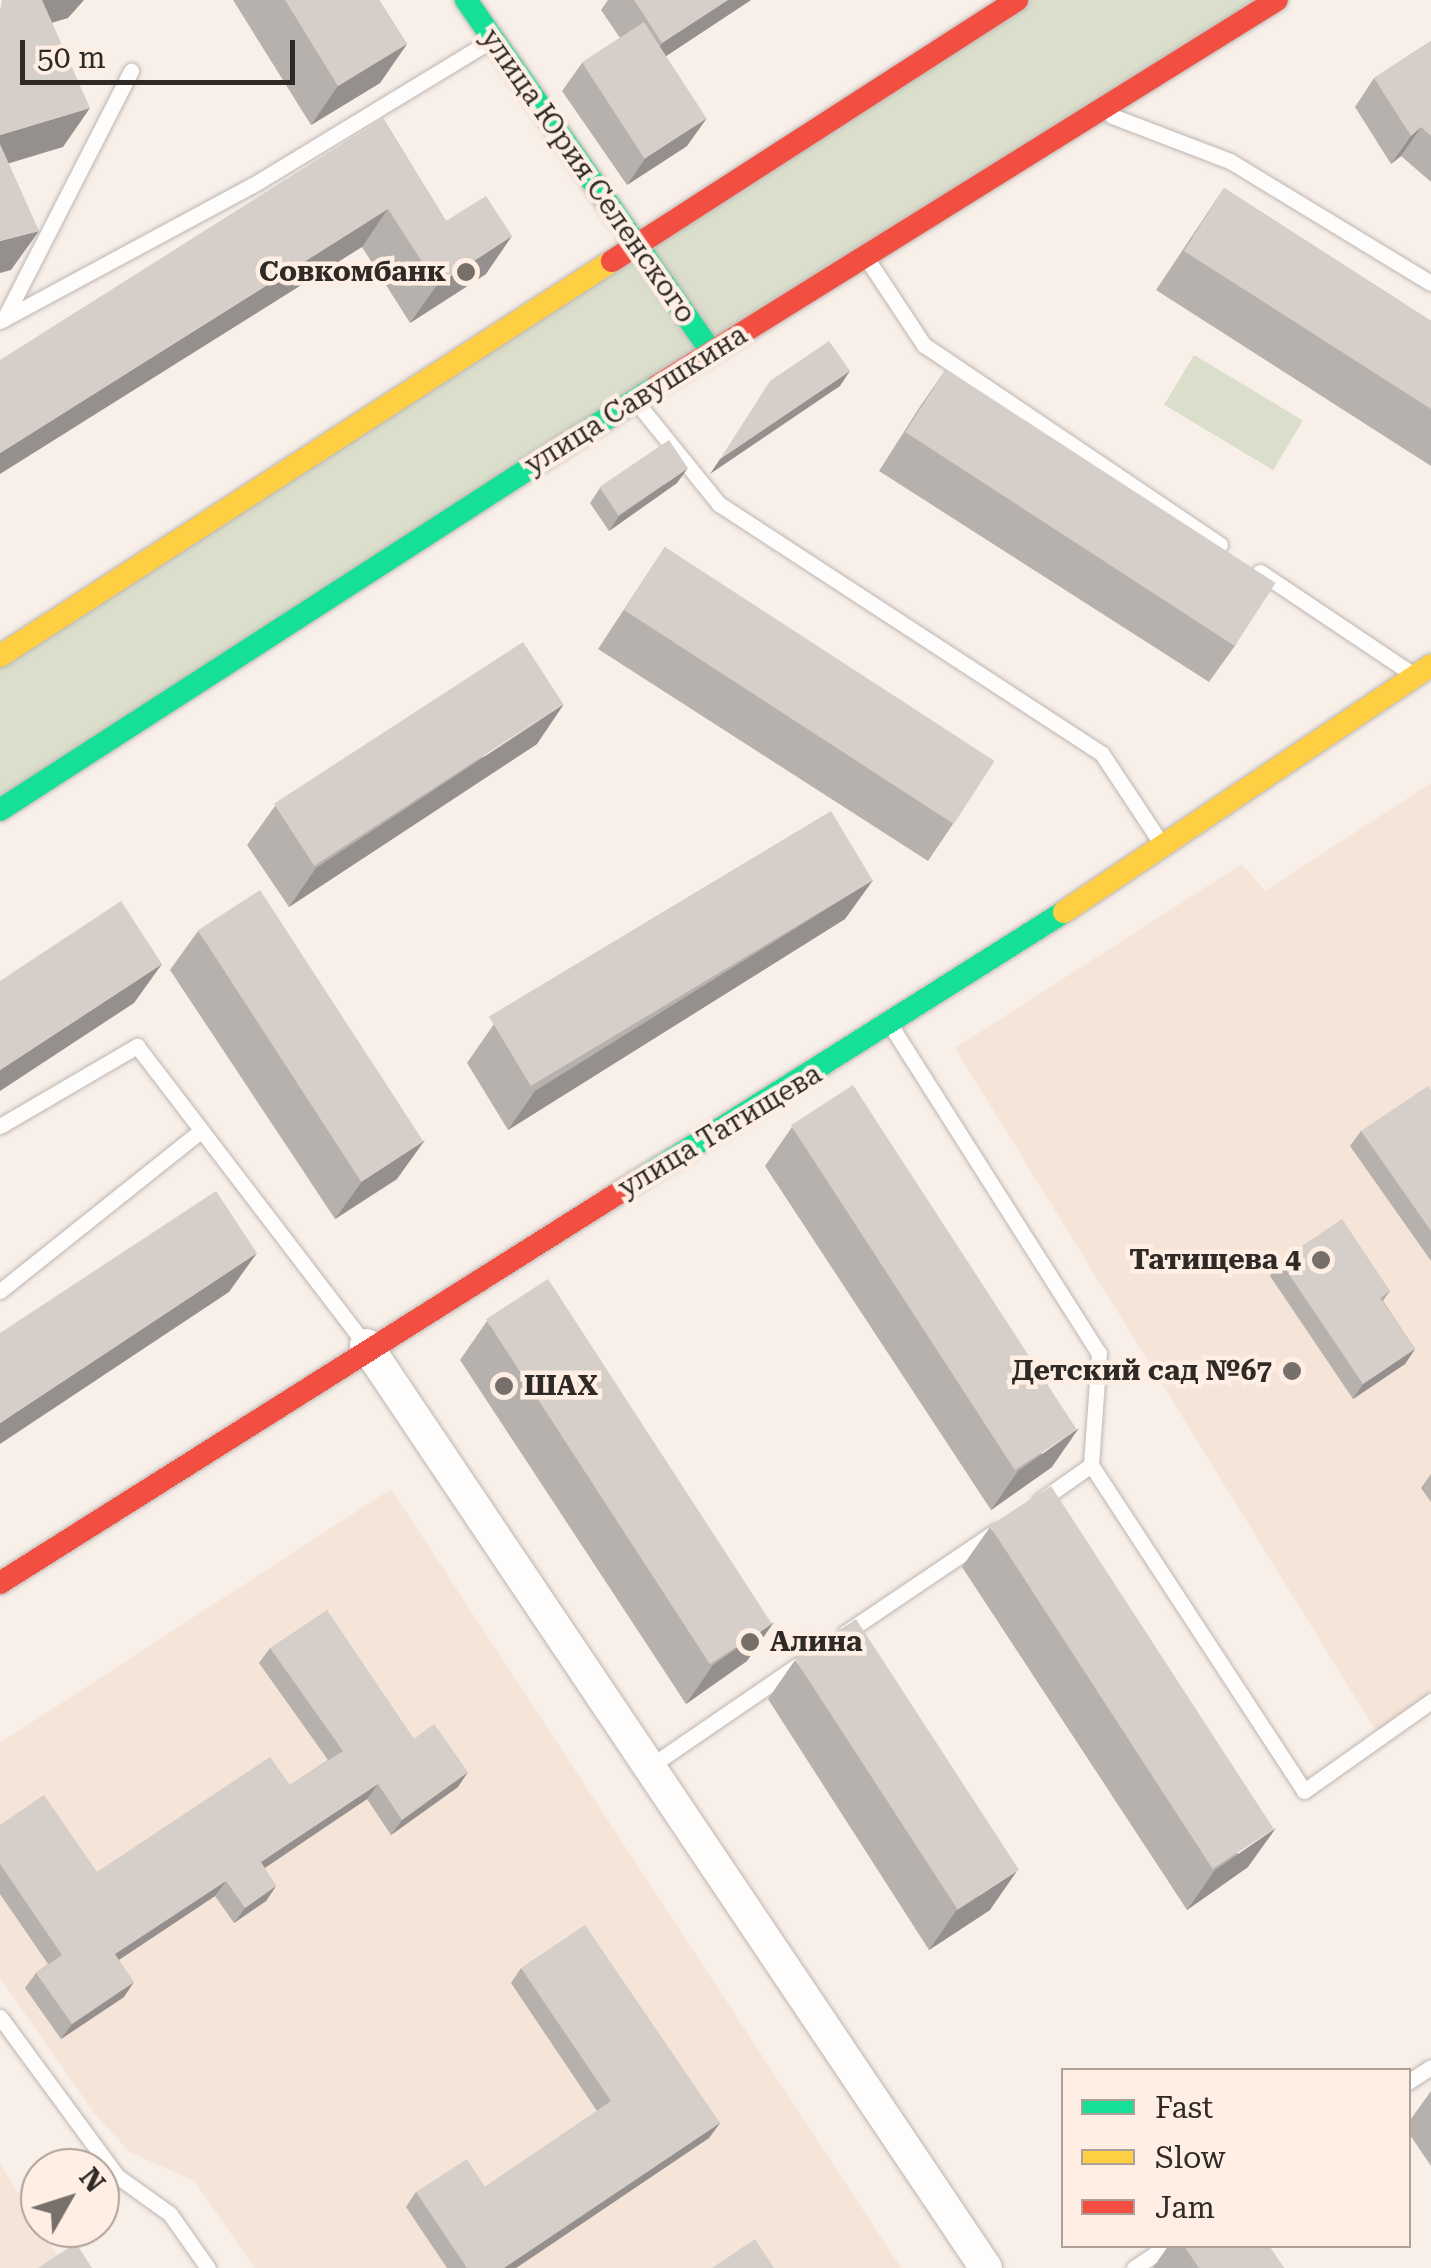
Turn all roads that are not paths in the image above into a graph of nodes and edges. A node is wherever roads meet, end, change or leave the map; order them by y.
1 (466, 0) edge
2 (1017, 0) edge
3 (1278, 0) edge
4 (491, 40) junction
5 (130, 71) dead end
6 (1100, 111) junction
7 (634, 243) junction
8 (866, 258) junction
9 (1431, 283) edge
10 (2, 320) edge
11 (711, 351) junction
12 (634, 400) junction
13 (0, 656) edge
14 (1423, 670) edge
15 (0, 810) edge
16 (1161, 843) junction
17 (892, 1027) junction
18 (0, 1126) edge
19 (197, 1134) junction
20 (0, 1291) edge
21 (366, 1345) junction
22 (1091, 1466) junction
23 (1026, 1510) edge
24 (1010, 1521) edge
25 (0, 1583) edge
26 (831, 1643) edge
27 (814, 1654) edge
28 (1431, 1701) edge
29 (652, 1764) junction
30 (0, 2016) edge
31 (1164, 2248) edge
32 (208, 2268) edge
33 (986, 2268) edge
34 (1134, 2268) edge

1 - 4 main road, улица Юрия Селенского
2 - 7 main road
3 - 6 main road, улица Савушкина
4 - 7 main road, улица Юрия Селенского
4 - 10 lane
5 - 10 lane
6 - 8 main road, улица Савушкина
6 - 9 lane
7 - 11 main road, улица Юрия Селенского
7 - 13 main road
8 - 11 main road, улица Савушкина
8 - 14 lane
11 - 12 main road, улица Савушкина
12 - 15 main road, улица Савушкина
12 - 16 lane
14 - 16 main road, улица Татищева
16 - 17 main road, улица Татищева
17 - 21 main road, улица Татищева
17 - 22 lane
18 - 19 lane
19 - 20 lane
19 - 21 lane
21 - 25 main road, улица Татищева
21 - 29 street
22 - 23 lane
22 - 28 lane
24 - 26 lane
27 - 29 lane
29 - 33 street
30 - 32 lane
31 - 34 lane

